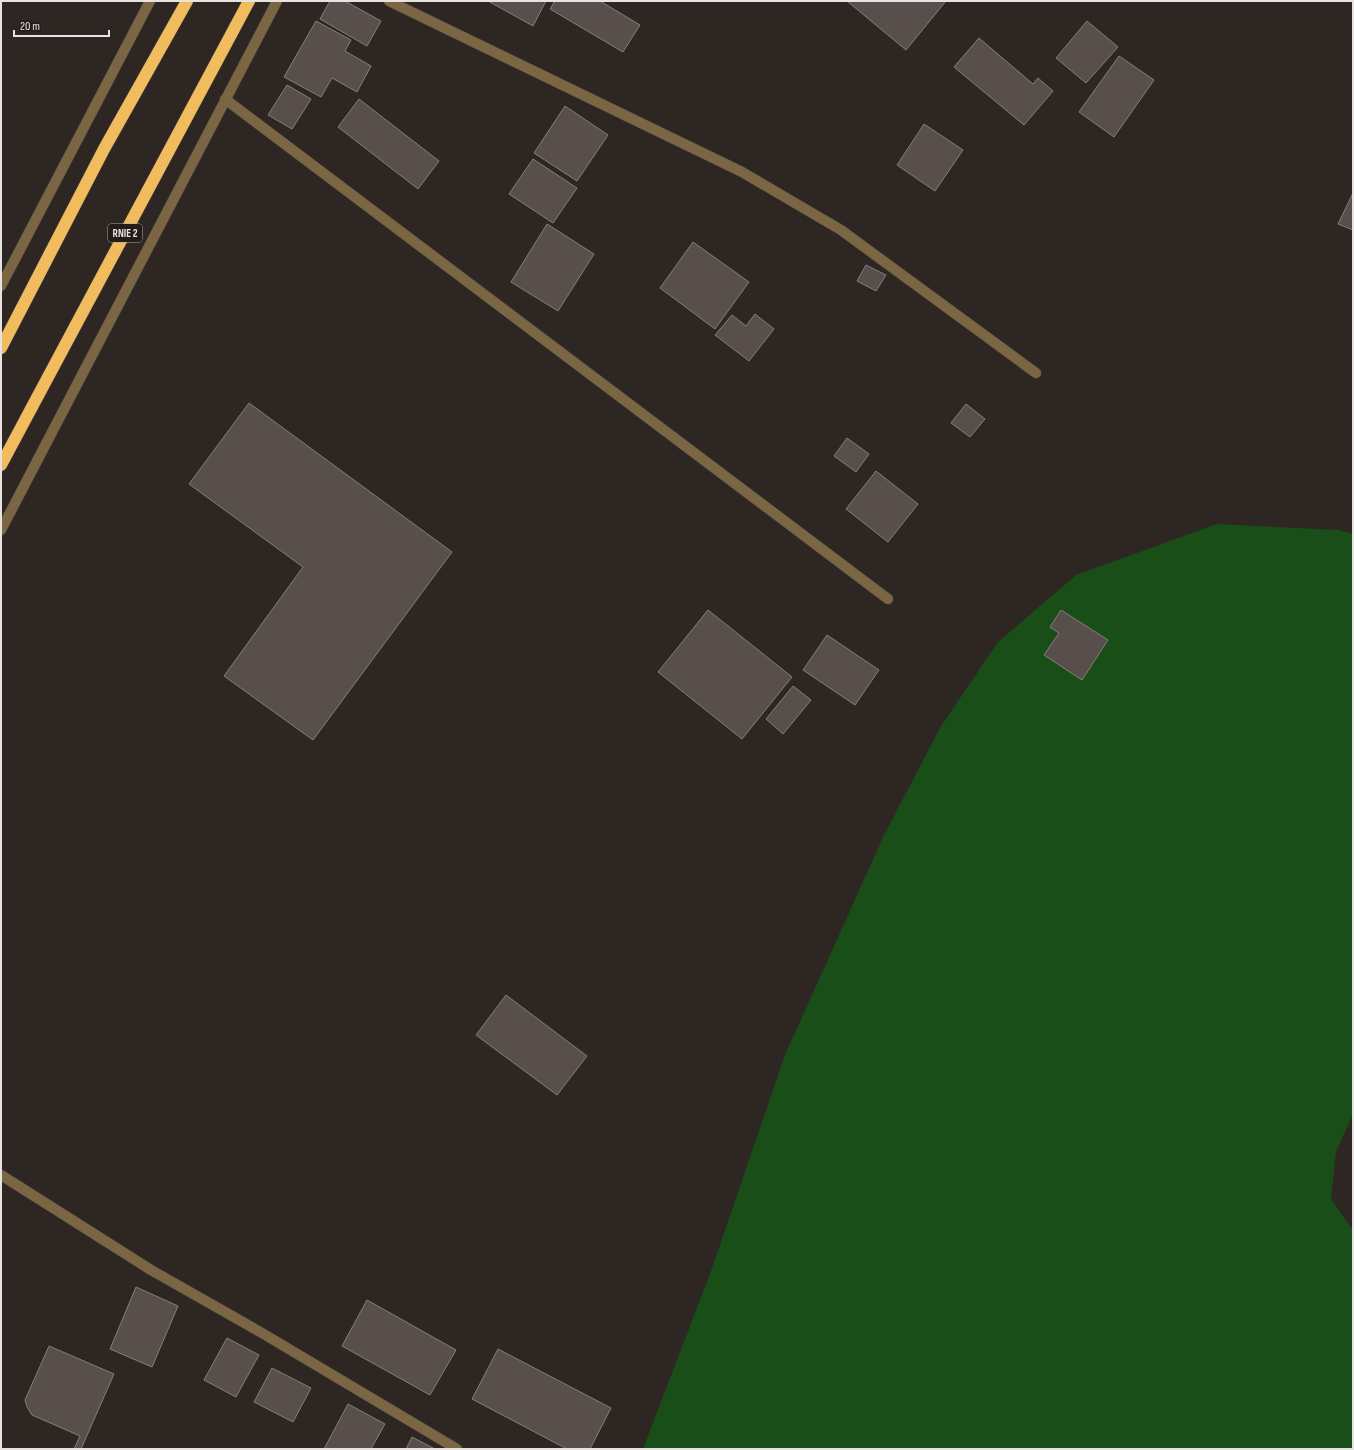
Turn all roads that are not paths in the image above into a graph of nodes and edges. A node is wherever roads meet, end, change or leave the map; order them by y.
1 (150, 1) edge
2 (187, 1) edge
3 (249, 1) edge
4 (277, 1) edge
5 (389, 1) edge
6 (224, 99) junction
7 (1, 286) edge
8 (1, 348) edge
9 (1036, 373) dead end
10 (1, 465) edge
11 (1, 530) edge
12 (888, 599) dead end
13 (1, 1175) edge
14 (457, 1449) edge

1 - 7 street
2 - 8 highway
3 - 10 highway, RNIE 2 / RNIE 2
4 - 6 street
5 - 9 street
6 - 11 street
6 - 12 street
13 - 14 street

